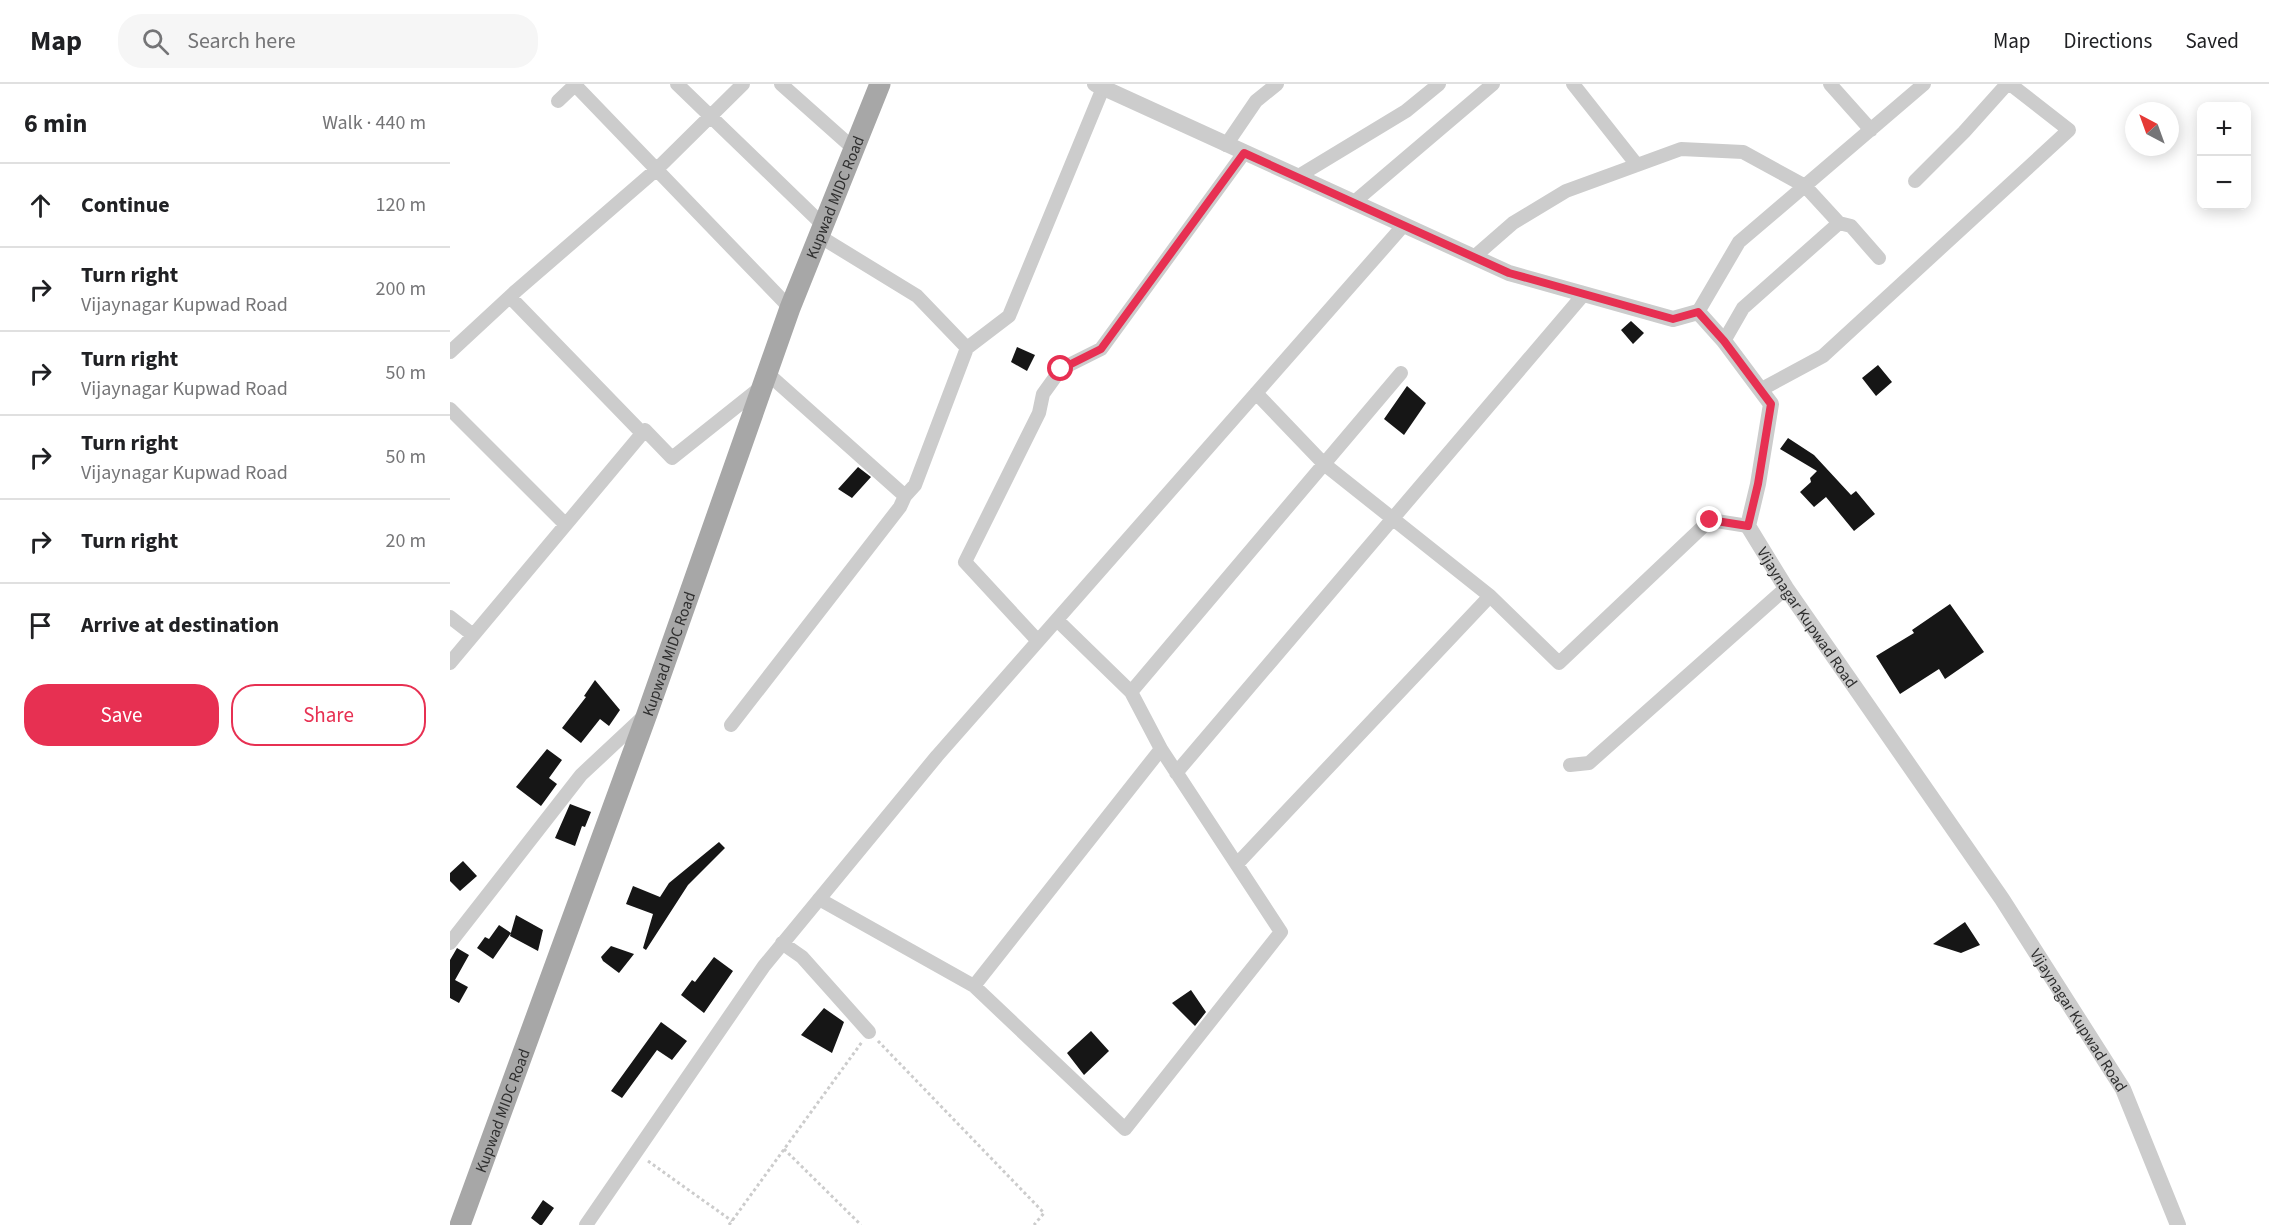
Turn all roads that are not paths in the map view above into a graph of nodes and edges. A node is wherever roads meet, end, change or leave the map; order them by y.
1 (576, 84) edge
2 (676, 84) edge
3 (742, 84) edge
4 (781, 84) edge
5 (880, 84) edge
6 (1276, 84) edge
7 (1439, 84) edge
8 (1493, 84) edge
9 (1573, 84) edge
10 (1830, 84) edge
11 (1924, 84) edge
12 (2009, 84) edge
13 (1099, 86) edge
14 (558, 101) dead end
15 (710, 116) junction
16 (1871, 130) junction
17 (1226, 144) junction
18 (854, 149) junction
19 (1244, 153) junction
20 (1637, 165) junction
21 (657, 169) junction
22 (1297, 177) junction
23 (1915, 181) dead end
24 (1805, 186) junction
25 (1353, 203) junction
26 (1839, 223) junction
27 (1403, 226) junction
28 (821, 231) junction
29 (1474, 257) junction
30 (1879, 258) dead end
31 (1584, 294) junction
32 (510, 297) junction
33 (790, 308) junction
34 (1698, 312) junction
35 (1724, 341) junction
36 (967, 348) junction
37 (450, 352) edge
38 (1401, 373) dead end
39 (764, 380) junction
40 (1760, 390) junction
41 (1256, 393) junction
42 (450, 409) edge
43 (642, 433) junction
44 (1324, 464) junction
45 (905, 496) junction
46 (1394, 519) junction
47 (565, 524) junction
48 (1748, 526) junction
49 (1786, 588) junction
50 (1490, 596) junction
51 (450, 617) edge
52 (1057, 620) junction
53 (473, 635) junction
54 (1038, 641) junction
55 (450, 663) edge
56 (1131, 692) junction
57 (647, 714) junction
58 (731, 725) dead end
59 (1161, 749) junction
60 (1570, 765) dead end
61 (1176, 773) junction
62 (1237, 864) junction
63 (819, 898) junction
64 (450, 943) edge
65 (782, 943) junction
66 (974, 986) junction
67 (869, 1032) road end
68 (460, 1225) edge
69 (586, 1225) edge
70 (2178, 1225) edge

1 - 14 street
1 - 21 street
2 - 15 street
3 - 15 street
4 - 18 street
5 - 18 main road, Kupwad MIDC Road
6 - 17 street
7 - 22 street
8 - 25 street
9 - 20 street
10 - 16 street
11 - 16 street
12 - 23 street
12 - 40 street
13 - 17 street
13 - 36 street
15 - 21 street
15 - 28 street
16 - 24 street
17 - 19 street
18 - 28 main road, Kupwad MIDC Road
19 - 22 street
19 - 54 street
20 - 24 street
20 - 29 street
21 - 32 street
21 - 33 street
22 - 25 street
24 - 26 street
24 - 34 street
25 - 27 street
26 - 30 street
26 - 35 street
27 - 29 street
27 - 41 street
28 - 33 main road, Kupwad MIDC Road
28 - 36 street
29 - 31 street
31 - 34 street
31 - 46 street
32 - 37 street
32 - 43 street
33 - 39 main road, Kupwad MIDC Road
34 - 35 street
35 - 40 street
36 - 45 street
38 - 44 street
39 - 43 street
39 - 45 street
39 - 57 main road, Kupwad MIDC Road
40 - 48 street
41 - 44 street
41 - 52 street
42 - 47 street
43 - 47 street
44 - 46 street
44 - 56 street
45 - 58 street
46 - 50 street
46 - 61 street
47 - 53 street
48 - 49 street, Vijaynagar Kupwad Road
48 - 50 street
49 - 60 street
49 - 70 street, Vijaynagar Kupwad Road
50 - 62 street
51 - 53 street
52 - 54 street
52 - 56 street
53 - 55 street
54 - 63 street
56 - 59 street
57 - 64 street
57 - 68 main road, Kupwad MIDC Road
59 - 61 street
59 - 66 street
61 - 62 street
62 - 66 street
63 - 65 street
63 - 66 street
65 - 67 street
65 - 69 street

